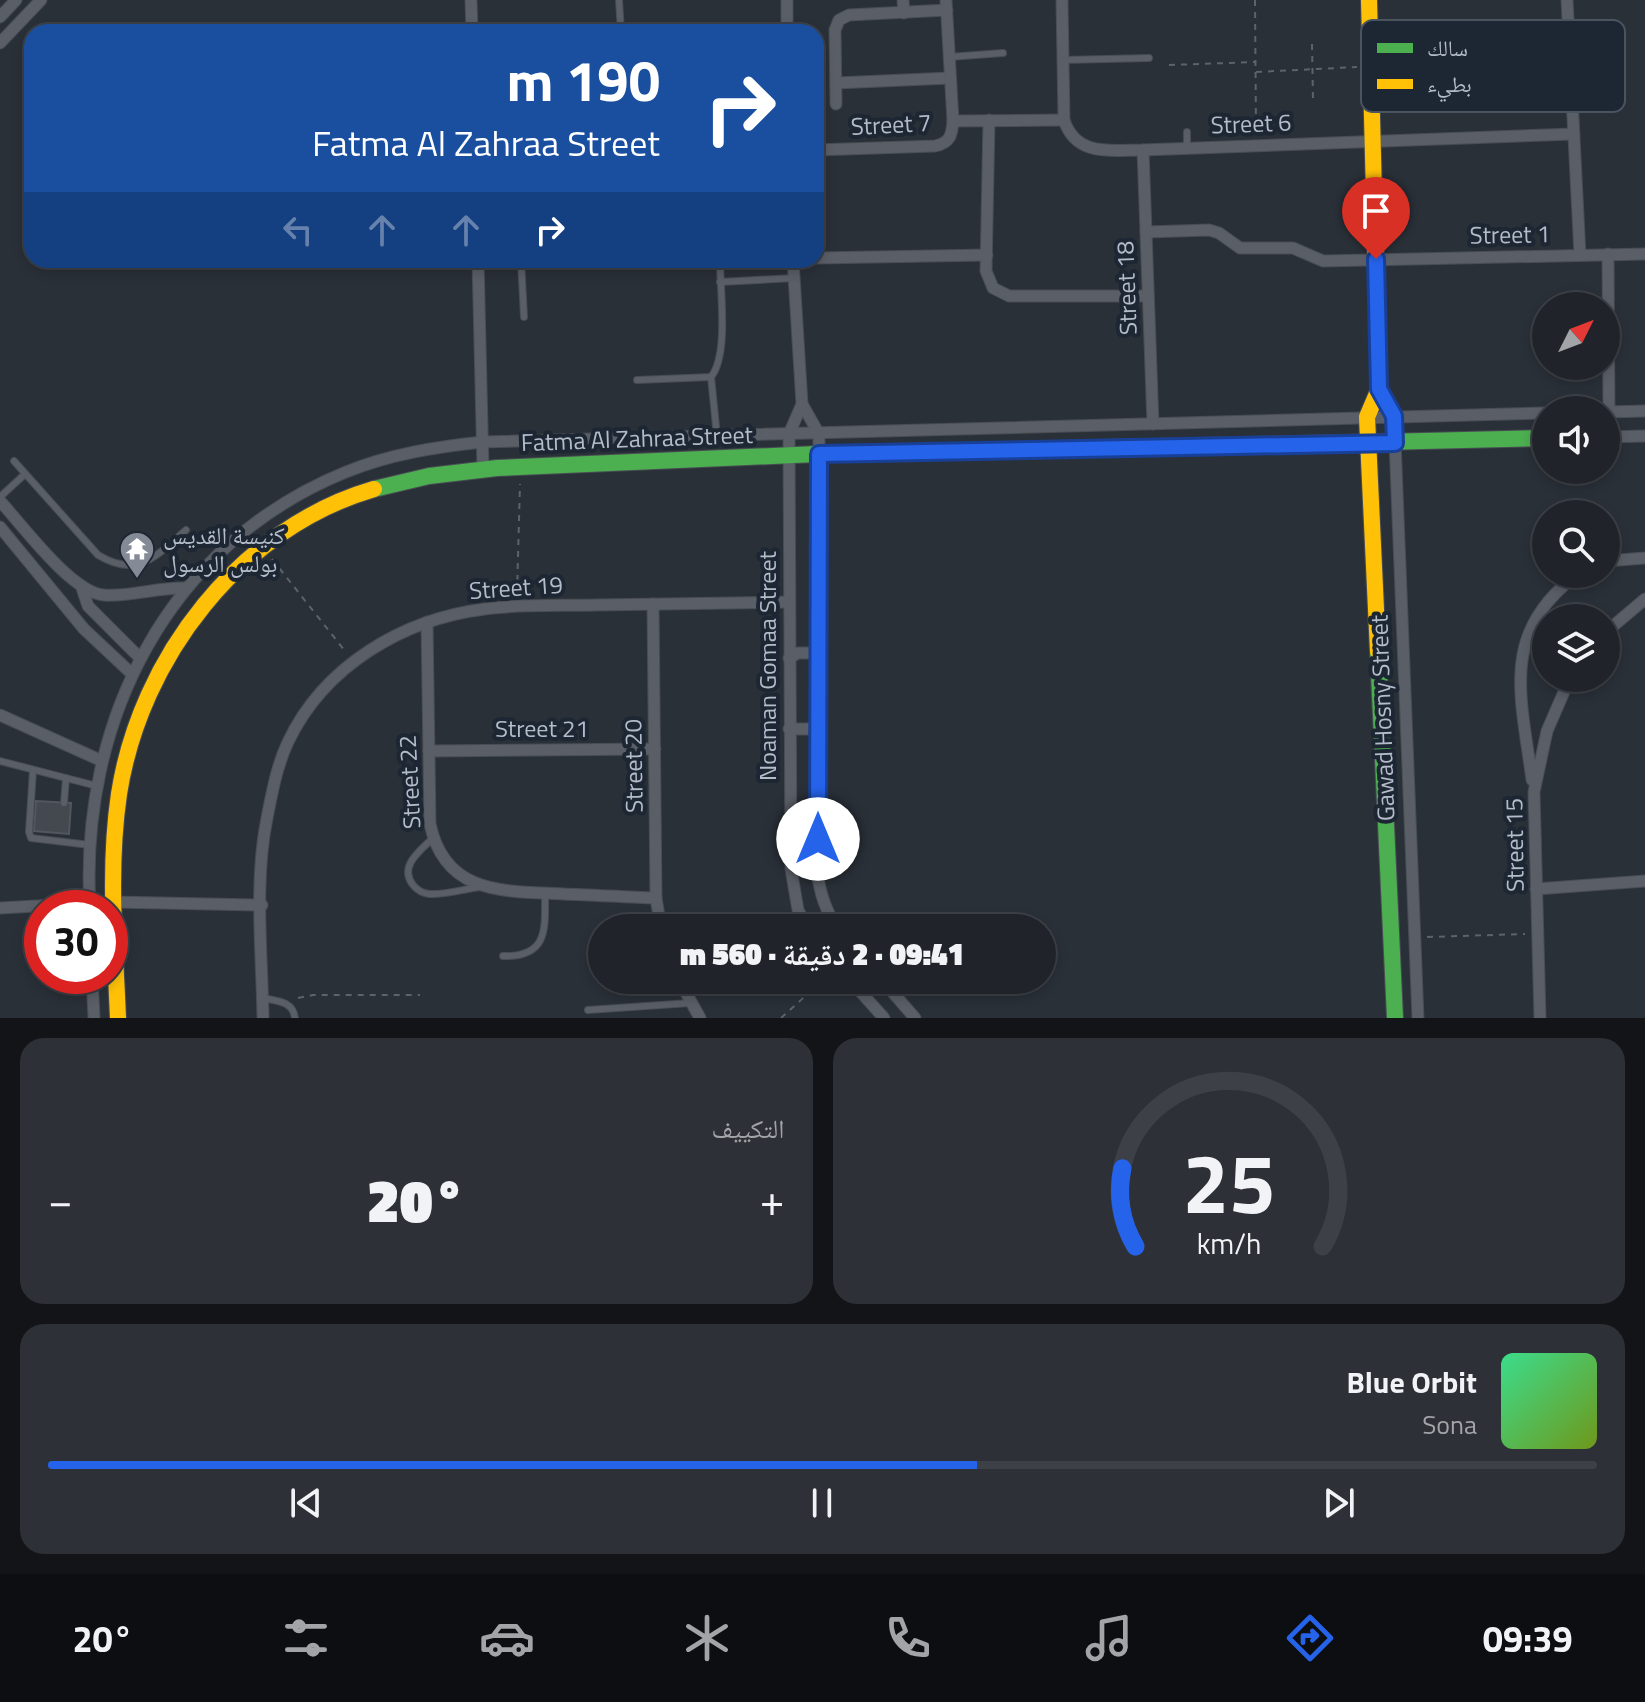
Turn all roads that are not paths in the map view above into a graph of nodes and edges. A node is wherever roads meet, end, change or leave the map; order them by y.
1 (16, 0) edge
2 (41, 0) edge
3 (471, 0) edge
4 (619, 0) edge
5 (787, 0) edge
6 (1062, 0) edge
7 (1369, 0) edge
8 (1567, 0) edge
9 (946, 5) edge
10 (904, 6) edge
11 (0, 17) edge
12 (1369, 20) edge
13 (1568, 20) edge
14 (472, 24) edge
15 (620, 24) edge
16 (787, 24) edge
17 (0, 43) edge
18 (1003, 53) dead end
19 (949, 57) junction
20 (1149, 58) dead end
21 (1063, 60) junction
22 (950, 78) junction
23 (836, 83) junction
24 (836, 104) dead end
25 (1371, 112) edge
26 (1573, 112) edge
27 (989, 120) junction
28 (1064, 120) junction
29 (953, 121) junction
30 (1187, 132) dead end
31 (1574, 134) junction
32 (1372, 141) junction
33 (1187, 148) junction
34 (824, 150) edge
35 (1143, 150) junction
36 (1146, 232) junction
37 (1608, 254) junction
38 (1645, 254) edge
39 (987, 255) junction
40 (1580, 255) junction
41 (824, 258) edge
42 (1376, 259) junction
43 (478, 268) edge
44 (521, 268) edge
45 (720, 268) edge
46 (793, 268) edge
47 (794, 278) junction
48 (720, 282) junction
49 (1148, 296) junction
50 (524, 317) dead end
51 (711, 377) junction
52 (637, 380) dead end
53 (1379, 389) junction
54 (1608, 396) edge
55 (802, 404) junction
56 (1645, 411) edge
57 (1620, 412) edge
58 (1532, 413) edge
59 (1394, 416) junction
60 (1367, 417) junction
61 (1153, 424) junction
62 (789, 434) junction
63 (819, 434) junction
64 (717, 436) junction
65 (1645, 436) edge
66 (1620, 437) edge
67 (1532, 438) edge
68 (482, 442) junction
69 (1368, 443) junction
70 (1395, 443) junction
71 (819, 454) junction
72 (789, 456) junction
73 (14, 461) dead end
74 (483, 469) junction
75 (25, 474) junction
76 (0, 499) edge
77 (0, 527) edge
78 (186, 530) dead end
79 (1645, 558) edge
80 (1620, 560) edge
81 (82, 588) junction
82 (185, 588) junction
83 (1558, 588) edge
84 (1645, 599) edge
85 (789, 602) junction
86 (653, 604) junction
87 (1620, 620) edge
88 (427, 622) junction
89 (818, 653) junction
90 (140, 658) junction
91 (789, 658) junction
92 (132, 674) junction
93 (1564, 692) edge
94 (0, 715) edge
95 (818, 723) junction
96 (789, 729) junction
97 (655, 749) junction
98 (429, 751) junction
99 (0, 761) edge
100 (102, 761) junction
101 (33, 770) junction
102 (66, 778) junction
103 (97, 786) junction
104 (1534, 792) junction
105 (64, 803) dead end
106 (61, 833) dead end
107 (433, 838) junction
108 (60, 843) junction
109 (90, 845) junction
110 (1645, 881) edge
111 (90, 886) junction
112 (482, 887) junction
113 (1536, 889) junction
114 (90, 890) edge
115 (95, 890) edge
116 (114, 890) edge
117 (545, 893) junction
118 (656, 898) junction
119 (262, 905) junction
120 (128, 906) edge
121 (24, 907) edge
122 (0, 908) edge
123 (659, 914) edge
124 (800, 914) edge
125 (827, 914) edge
126 (503, 956) dead end
127 (93, 994) edge
128 (117, 994) edge
129 (686, 994) edge
130 (863, 994) edge
131 (894, 994) edge
132 (263, 998) junction
133 (690, 1003) junction
134 (588, 1010) dead end
135 (94, 1018) edge
136 (118, 1018) edge
137 (263, 1018) edge
138 (295, 1018) edge
139 (699, 1018) edge
140 (884, 1018) edge
141 (915, 1018) edge
142 (1395, 1018) edge
143 (1418, 1018) edge
144 (1540, 1018) edge

1 - 11 street
2 - 17 street
3 - 14 street
4 - 15 lane
5 - 16 street
6 - 21 street
7 - 12 street
8 - 13 street
9 - 10 street
9 - 19 street
10 - 23 street
18 - 19 lane
19 - 22 street
20 - 21 lane
21 - 28 street
22 - 23 street
22 - 29 street
23 - 24 street
25 - 32 street
26 - 31 street
27 - 28 street
27 - 29 street
27 - 39 street
28 - 35 street, Street 6
29 - 34 street, Street 7
30 - 33 lane
31 - 32 street, Street 6
31 - 40 street
32 - 33 street, Street 6
32 - 42 street
33 - 35 street, Street 6
35 - 36 street, Street 18
36 - 42 street, Street 1
36 - 49 street, Street 18
37 - 38 street, Street 1
37 - 40 street, Street 1
37 - 54 street
39 - 41 street
39 - 49 street
40 - 42 street, Street 1
42 - 53 street
43 - 68 street
44 - 50 lane
45 - 48 lane
46 - 47 street, Noaman Gomaa Street
47 - 48 lane
47 - 55 street, Noaman Gomaa Street
48 - 51 lane
49 - 61 street, Street 18
51 - 52 lane
51 - 64 lane
53 - 59 street
53 - 60 street
55 - 62 street, Noaman Gomaa Street
55 - 63 street, Noaman Gomaa Street
56 - 57 street
58 - 59 street, Fatma Al Zahraa Street
59 - 60 street, Fatma Al Zahraa Street
59 - 70 street, Gawad Hosny Street
60 - 61 street, Fatma Al Zahraa Street
60 - 69 street, Gawad Hosny Street
61 - 63 street, Fatma Al Zahraa Street
62 - 63 street, Fatma Al Zahraa Street
62 - 64 street, Fatma Al Zahraa Street
62 - 72 street, Noaman Gomaa Street
63 - 71 street, Noaman Gomaa Street
64 - 68 street, Fatma Al Zahraa Street
65 - 66 street
67 - 70 street, Fatma Al Zahraa Street
68 - 74 street
68 - 82 street, Fatma Al Zahraa Street
69 - 70 street, Fatma Al Zahraa Street
69 - 71 street, Fatma Al Zahraa Street
69 - 142 street, Gawad Hosny Street
70 - 143 street, Gawad Hosny Street
71 - 72 street, Fatma Al Zahraa Street
71 - 89 street, Noaman Gomaa Street
72 - 74 street, Fatma Al Zahraa Street
72 - 85 street, Noaman Gomaa Street
73 - 75 lane
74 - 116 street, Fatma Al Zahraa Street
75 - 76 lane
75 - 78 lane
76 - 81 street
77 - 92 street
79 - 80 street
81 - 82 street
81 - 90 street
82 - 90 street, Fatma Al Zahraa Street
83 - 104 street
84 - 87 street
85 - 86 street, Street 19
85 - 91 street, Noaman Gomaa Street
86 - 88 street, Street 19
86 - 97 street, Street 20
88 - 98 street, Street 22
88 - 119 street, Street 19
89 - 91 street
89 - 95 street, Noaman Gomaa Street
90 - 92 street, Fatma Al Zahraa Street
91 - 96 street, Noaman Gomaa Street
92 - 100 street, Fatma Al Zahraa Street
93 - 104 street, Street 15
94 - 100 street
95 - 96 street
95 - 125 street, Noaman Gomaa Street
96 - 124 street, Noaman Gomaa Street
97 - 98 street, Street 21
97 - 118 street, Street 20
98 - 107 street, Street 22
99 - 101 lane
100 - 103 street, Fatma Al Zahraa Street
101 - 102 lane
101 - 108 lane
102 - 103 lane
102 - 105 lane
103 - 109 street, Fatma Al Zahraa Street
104 - 113 street, Street 15
106 - 108 lane
107 - 112 street, Street 22
107 - 112 lane
108 - 109 lane
109 - 111 street, Fatma Al Zahraa Street
110 - 113 street
111 - 114 street, Fatma Al Zahraa Street
111 - 115 street
112 - 117 street, Street 22
113 - 144 street, Street 15
117 - 118 street, Street 22
117 - 126 lane
118 - 123 street, Street 20
119 - 120 street
119 - 132 street, Street 19
121 - 122 street
127 - 135 street
128 - 136 street, Fatma Al Zahraa Street
129 - 133 street
130 - 140 street
131 - 141 street
132 - 137 street, Street 19
132 - 138 lane
133 - 134 lane
133 - 139 street

